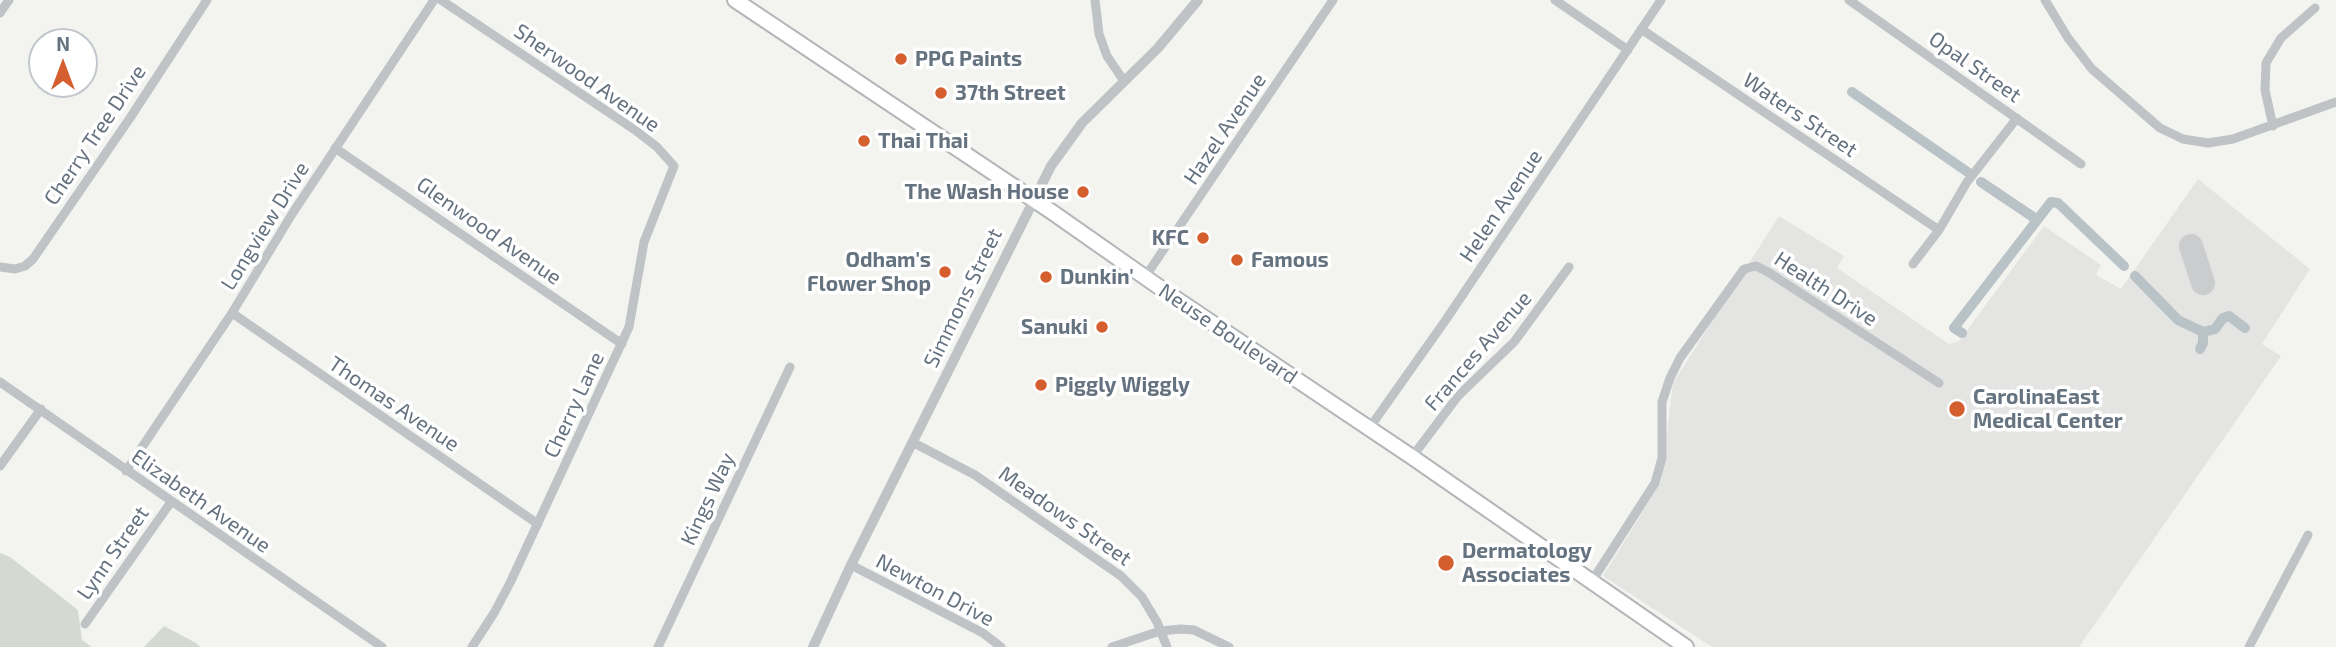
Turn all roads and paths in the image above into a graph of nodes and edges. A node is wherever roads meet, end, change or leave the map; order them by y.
1 (9, 0) edge
2 (207, 0) edge
3 (434, 0) edge
4 (441, 0) edge
5 (735, 0) edge
6 (1095, 0) edge
7 (1198, 0) edge
8 (1333, 0) edge
9 (1555, 0) edge
10 (1661, 0) edge
11 (1849, 0) edge
12 (2045, 0) edge
13 (2315, 8) dead end
14 (0, 13) edge
15 (1641, 29) junction
16 (1628, 50) junction
17 (1124, 81) junction
18 (2336, 102) edge
19 (2017, 118) junction
20 (2273, 126) junction
21 (335, 148) junction
22 (2081, 164) dead end
23 (674, 166) joint
24 (1032, 200) junction
25 (1939, 230) junction
26 (1913, 264) dead end
27 (0, 267) edge
28 (1569, 267) dead end
29 (1146, 277) junction
30 (232, 313) junction
31 (622, 344) junction
32 (790, 367) dead end
33 (0, 382) edge
34 (1939, 383) dead end
35 (41, 409) junction
36 (1368, 430) junction
37 (914, 443) junction
38 (1412, 457) junction
39 (0, 466) edge
40 (126, 471) junction
41 (171, 502) junction
42 (538, 524) junction
43 (2308, 535) dead end
44 (851, 565) junction
45 (1592, 581) junction
46 (85, 624) dead end
47 (1160, 631) junction
48 (382, 647) edge
49 (472, 647) edge
50 (658, 647) edge
51 (813, 647) edge
52 (1001, 647) edge
53 (1112, 647) edge
54 (1167, 647) edge
55 (1229, 647) edge
56 (1686, 647) edge
57 (2249, 647) edge

1 - 14 street
2 - 27 street, Cherry Tree Drive
3 - 21 street, Longview Drive
4 - 23 street, Sherwood Avenue
5 - 24 main road, Neuse Boulevard
6 - 17 street
7 - 17 street, Simmons Street
8 - 29 street, Hazel Avenue
9 - 16 street
10 - 15 street, Helen Avenue
11 - 19 street, Opal Street
12 - 20 street
13 - 20 street
15 - 16 street, Helen Avenue
15 - 25 street, Waters Street
16 - 36 street, Helen Avenue
17 - 24 street, Simmons Street
18 - 20 street
19 - 22 street, Opal Street
19 - 25 street
21 - 30 street, Longview Drive
21 - 31 street, Glenwood Avenue
23 - 31 street, Cherry Lane
24 - 29 main road, Neuse Boulevard
24 - 37 street, Simmons Street
25 - 26 street
28 - 38 street, Frances Avenue
29 - 36 main road, Neuse Boulevard
30 - 40 street, Longview Drive
30 - 42 street, Thomas Avenue
31 - 42 street, Cherry Lane
32 - 50 street, Kings Way
33 - 35 street, Elizabeth Avenue
34 - 45 street, Health Drive
35 - 39 street
35 - 40 street, Elizabeth Avenue
36 - 38 main road, Neuse Boulevard
37 - 44 street, Simmons Street
37 - 47 street, Meadows Street
38 - 45 main road, Neuse Boulevard
40 - 41 street, Elizabeth Avenue
41 - 46 street, Lynn Street
41 - 48 street, Elizabeth Avenue
42 - 49 street, Cherry Lane
43 - 57 street
44 - 51 street, Simmons Street
44 - 52 street, Newton Drive
45 - 56 main road, Neuse Boulevard
47 - 53 street
47 - 54 street, Meadows Street
47 - 55 street

